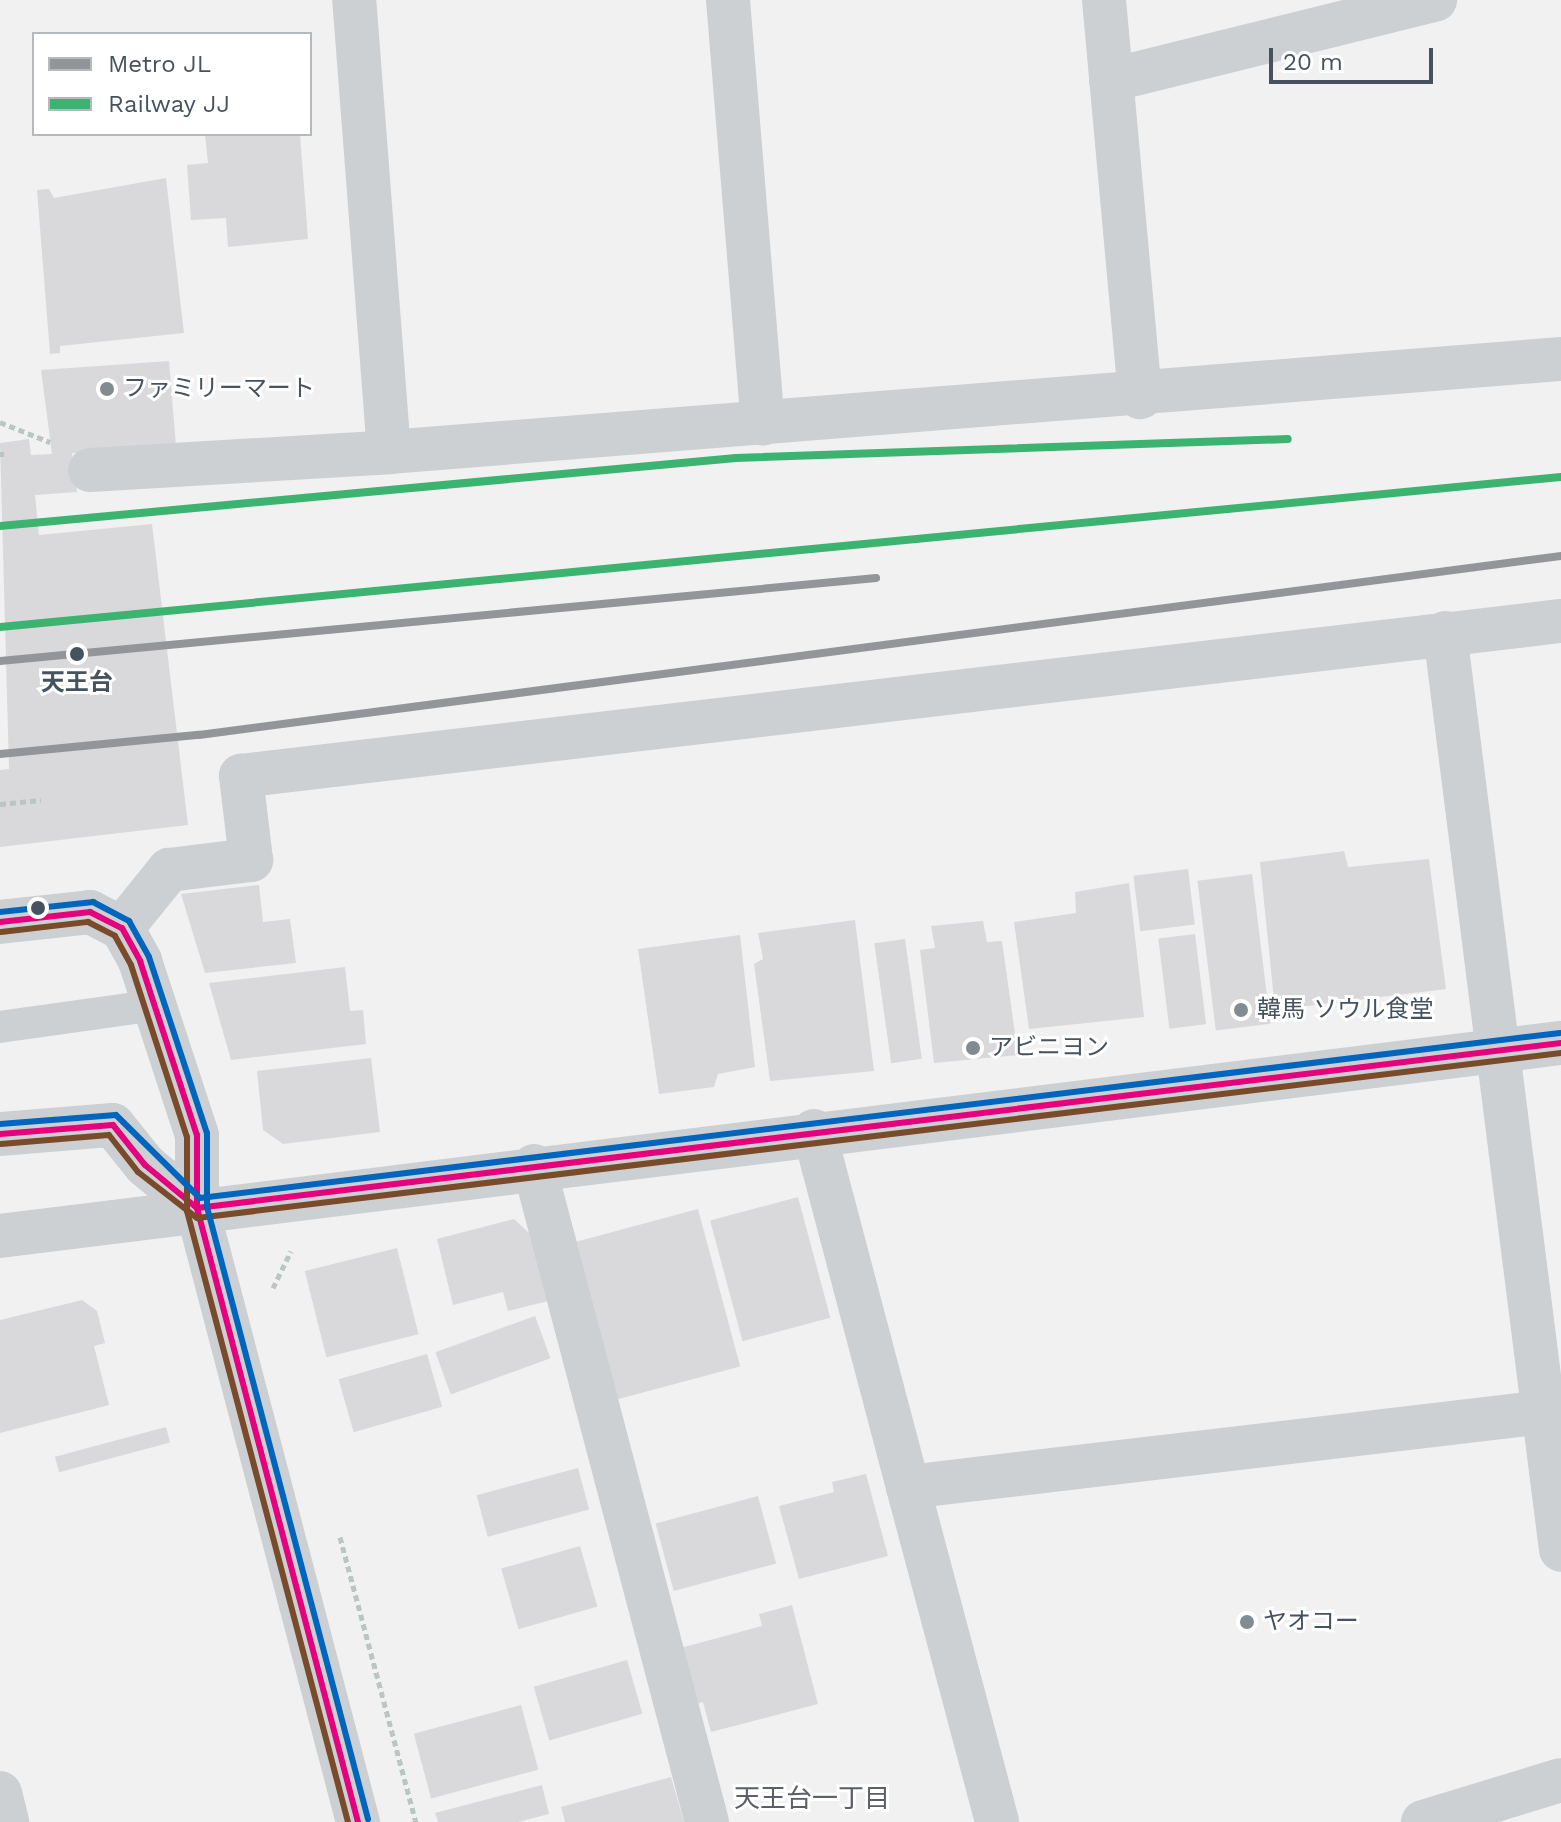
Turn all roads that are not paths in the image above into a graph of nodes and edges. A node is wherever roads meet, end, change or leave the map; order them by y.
1 (354, 0) edge
2 (728, 0) edge
3 (1104, 0) edge
4 (1435, 0) edge
5 (1111, 80) junction
6 (1561, 359) edge
7 (1140, 397) junction
8 (763, 424) junction
9 (389, 452) junction
10 (90, 470) dead end
11 (1561, 621) edge
12 (1445, 633) junction
13 (0, 922) edge
14 (122, 928) junction
15 (156, 1005) junction
16 (0, 1027) edge
17 (1561, 1043) edge
18 (1500, 1050) junction
19 (814, 1131) junction
20 (0, 1134) edge
21 (534, 1166) junction
22 (197, 1208) junction
23 (0, 1236) edge
24 (1553, 1411) edge
25 (908, 1487) junction
26 (1561, 1550) edge
27 (1561, 1780) edge
28 (0, 1793) edge
29 (7, 1822) edge
30 (358, 1822) edge
31 (707, 1822) edge
32 (997, 1822) edge
33 (1423, 1822) edge

1 - 9 street
2 - 8 street
3 - 5 street
4 - 5 street
5 - 7 street
6 - 7 street
7 - 8 street
8 - 9 street
9 - 10 street
11 - 12 street
12 - 14 street
12 - 18 street
13 - 14 street
14 - 15 street
15 - 16 lane
15 - 22 street
17 - 18 street
18 - 19 street
18 - 24 street
19 - 21 street
19 - 25 street
20 - 22 street
21 - 22 street
21 - 31 street
22 - 23 street
22 - 30 street
24 - 25 street
24 - 26 street
25 - 32 street
27 - 33 street
28 - 29 street

